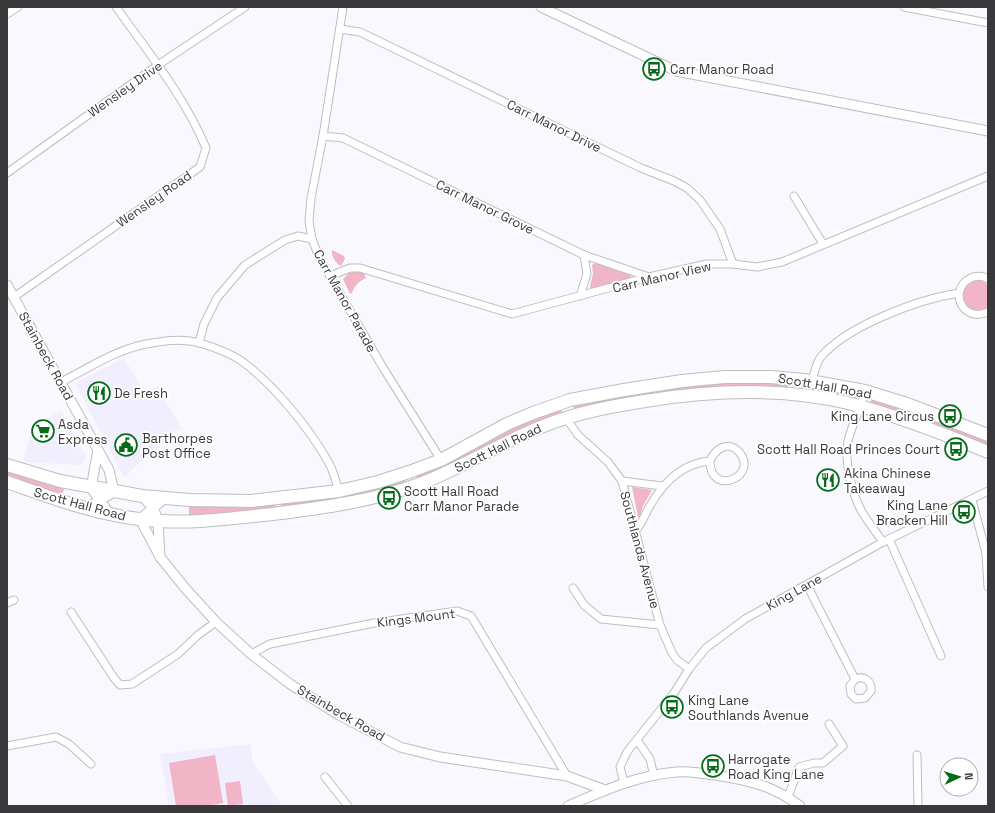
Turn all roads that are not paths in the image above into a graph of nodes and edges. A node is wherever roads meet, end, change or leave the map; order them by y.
1 (18, 7) edge
2 (116, 7) edge
3 (245, 7) edge
4 (343, 7) edge
5 (541, 7) edge
6 (904, 7) edge
7 (7, 14) edge
8 (988, 23) edge
9 (340, 29) junction
10 (158, 65) junction
11 (988, 131) edge
12 (323, 136) junction
13 (7, 173) edge
14 (988, 176) edge
15 (794, 196) dead end
16 (312, 238) junction
17 (823, 244) junction
18 (584, 255) junction
19 (733, 264) junction
20 (330, 276) junction
21 (649, 277) junction
22 (988, 279) edge
23 (7, 285) edge
24 (959, 293) junction
25 (580, 296) junction
26 (14, 297) junction
27 (988, 312) edge
28 (199, 343) junction
29 (812, 381) junction
30 (61, 382) junction
31 (865, 391) junction
32 (861, 406) junction
33 (566, 418) junction
34 (988, 434) edge
35 (98, 450) junction
36 (988, 452) edge
37 (441, 460) junction
38 (710, 461) junction
39 (7, 465) edge
40 (622, 481) junction
41 (7, 482) edge
42 (662, 486) junction
43 (91, 488) junction
44 (339, 491) junction
45 (114, 492) junction
46 (988, 492) edge
47 (142, 496) junction
48 (165, 498) junction
49 (100, 500) junction
50 (972, 500) junction
51 (86, 508) junction
52 (154, 509) junction
53 (110, 513) junction
54 (140, 520) junction
55 (158, 521) junction
56 (635, 531) junction
57 (886, 540) junction
58 (987, 555) edge
59 (160, 557) junction
60 (807, 585) junction
61 (988, 587) edge
62 (573, 588) dead end
63 (71, 612) dead end
64 (216, 622) junction
65 (660, 625) junction
66 (251, 654) junction
67 (941, 656) dead end
68 (689, 670) junction
69 (855, 679) dead end
70 (829, 724) dead end
71 (637, 740) junction
72 (7, 746) edge
73 (917, 755) dead end
74 (91, 764) dead end
75 (567, 776) junction
76 (654, 776) junction
77 (324, 777) dead end
78 (624, 783) junction
79 (606, 790) junction
80 (788, 797) junction
81 (348, 806) edge
82 (568, 806) edge
83 (800, 806) edge
84 (918, 806) edge

1 - 7 street
2 - 10 street, Wensley Road
3 - 10 street, Wensley Drive
4 - 9 street, Carr Manor Parade
5 - 11 street
6 - 8 street
9 - 12 street, Carr Manor Parade
9 - 19 street, Carr Manor Drive
10 - 13 street, Wensley Drive
10 - 26 street, Wensley Road
12 - 16 street, Carr Manor Parade
12 - 18 street, Carr Manor Grove
14 - 17 street, Carr Manor View
15 - 17 street
16 - 20 street, Carr Manor Parade
16 - 28 street
17 - 19 street, Carr Manor View
18 - 21 street, Carr Manor Grove
18 - 25 street
19 - 21 street, Carr Manor View
20 - 25 street, Carr Manor View
20 - 37 street, Carr Manor Parade
21 - 25 street, Carr Manor View
22 - 24 street
23 - 26 street, Stainbeck Road
24 - 27 street
24 - 29 street
26 - 30 street, Stainbeck Road
28 - 30 street
28 - 44 street
29 - 31 highway, Scott Hall Road
29 - 37 highway, Scott Hall Road
30 - 35 street, Stainbeck Road
31 - 32 street
31 - 34 highway, Scott Hall Road
32 - 33 highway, Scott Hall Road
32 - 36 highway, Scott Hall Road
32 - 57 street
33 - 40 street, Southlands Avenue
33 - 55 highway, Scott Hall Road
35 - 43 street
35 - 45 street, Stainbeck Road
37 - 44 highway, Scott Hall Road
38 - 38 street
38 - 42 street
39 - 43 highway, Scott Hall Road
40 - 42 street
40 - 56 street, Southlands Avenue
41 - 51 highway, Scott Hall Road
42 - 56 street
43 - 45 highway, Scott Hall Road
43 - 49 street
44 - 48 highway, Scott Hall Road
45 - 47 highway, Scott Hall Road
45 - 49 street
46 - 50 street, King Lane
47 - 48 highway, Scott Hall Road
47 - 52 street
48 - 52 street
49 - 51 street
49 - 53 street
50 - 57 street, King Lane
50 - 58 street
51 - 53 highway, Scott Hall Road
52 - 54 street
52 - 55 street
53 - 54 highway, Scott Hall Road
54 - 55 highway, Scott Hall Road
54 - 59 street, Stainbeck Road
55 - 59 street
56 - 65 street, Southlands Avenue
57 - 60 street, King Lane
57 - 67 street
58 - 61 street
59 - 64 street, Stainbeck Road
60 - 68 street, King Lane
60 - 69 street
62 - 65 street
63 - 64 street
64 - 66 street, Stainbeck Road
65 - 68 street, Southlands Avenue
66 - 75 street, Stainbeck Road
66 - 75 street, Kings Mount
68 - 71 street, King Lane
70 - 80 street
71 - 76 street
71 - 78 street, King Lane
72 - 74 street
73 - 84 street
75 - 79 street, Stainbeck Road
76 - 78 street
76 - 80 street
77 - 81 street
78 - 79 street
79 - 82 street
80 - 83 street

